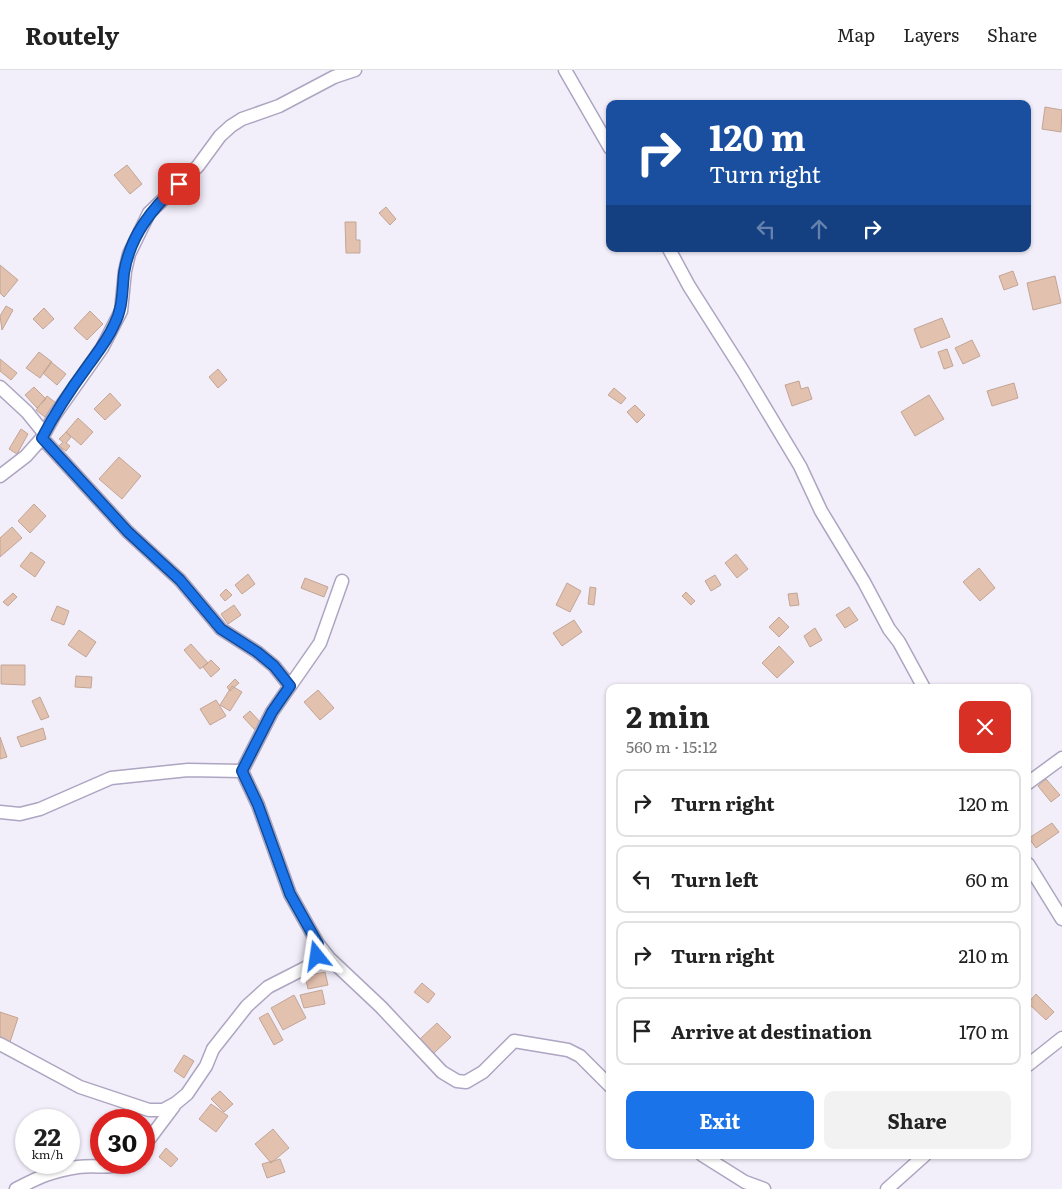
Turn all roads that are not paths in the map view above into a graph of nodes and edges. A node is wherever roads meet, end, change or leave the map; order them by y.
1 (355, 70) edge
2 (565, 70) edge
3 (606, 141) edge
4 (671, 252) edge
5 (0, 387) edge
6 (43, 436) junction
7 (0, 476) edge
8 (342, 581) dead end
9 (922, 684) edge
10 (290, 686) junction
11 (1062, 758) edge
12 (242, 771) junction
13 (1031, 781) edge
14 (0, 812) edge
15 (1031, 869) edge
16 (1062, 919) edge
17 (318, 944) junction
18 (1062, 1038) edge
19 (0, 1044) edge
20 (1031, 1063) edge
21 (606, 1082) edge
22 (176, 1103) junction
23 (155, 1131) edge
24 (708, 1159) edge
25 (921, 1159) edge
26 (90, 1167) edge
27 (16, 1189) edge
28 (764, 1189) edge
29 (887, 1189) edge

1 - 6 street
2 - 3 street
4 - 9 street
5 - 6 street
6 - 7 street
6 - 10 street
8 - 10 street
10 - 12 street
11 - 13 street
12 - 14 street
12 - 17 street
15 - 16 street
17 - 21 street
17 - 22 street
18 - 20 street
19 - 22 street
22 - 23 street
24 - 28 street
25 - 29 street
26 - 27 street

